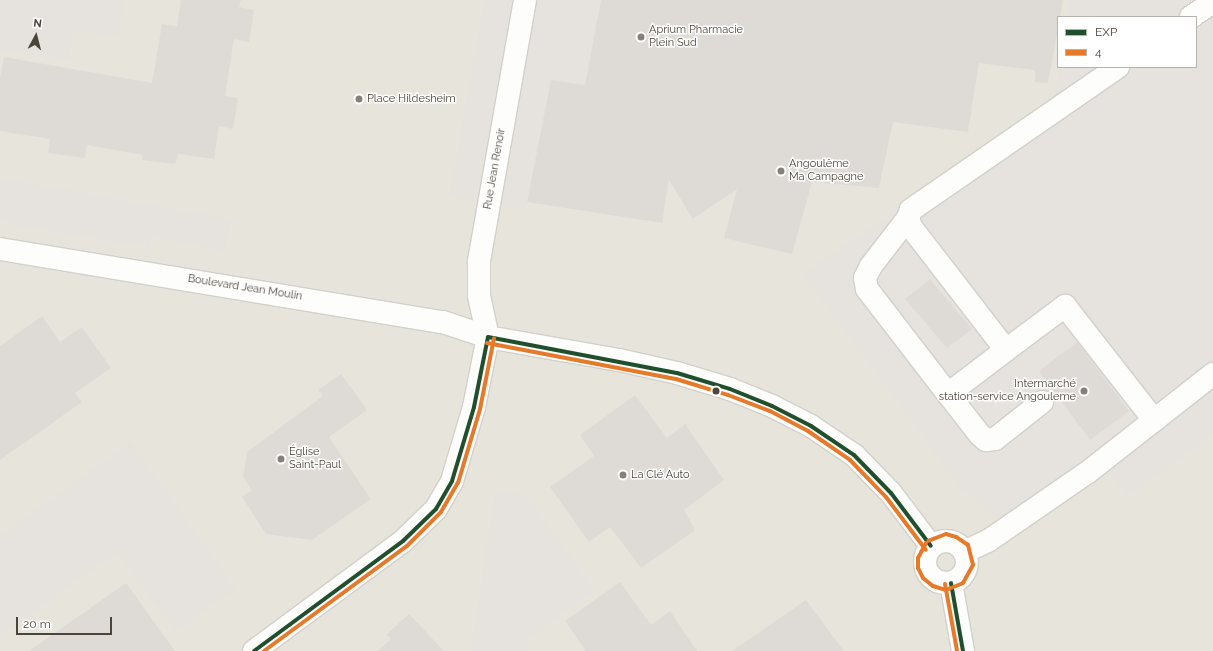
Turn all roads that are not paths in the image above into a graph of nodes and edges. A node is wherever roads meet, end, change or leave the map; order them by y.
1 (525, 0) edge
2 (1213, 2) edge
3 (1192, 16) edge
4 (1117, 68) edge
5 (908, 218) junction
6 (0, 249) edge
7 (488, 337) junction
8 (1006, 350) junction
9 (1213, 374) edge
10 (948, 394) junction
11 (1042, 402) dead end
12 (1154, 420) junction
13 (931, 546) junction
14 (964, 552) junction
15 (951, 583) junction
16 (254, 651) edge
17 (963, 651) edge

1 - 7 street, Rue Jean Renoir
2 - 3 street
4 - 5 street
5 - 8 street
5 - 10 street
6 - 7 street, Boulevard Jean Moulin
7 - 13 street, Boulevard Jean Moulin
7 - 16 street
8 - 10 street
8 - 12 street
9 - 12 street
10 - 11 street
12 - 14 street
13 - 14 street
13 - 15 street
14 - 15 street
15 - 17 street

